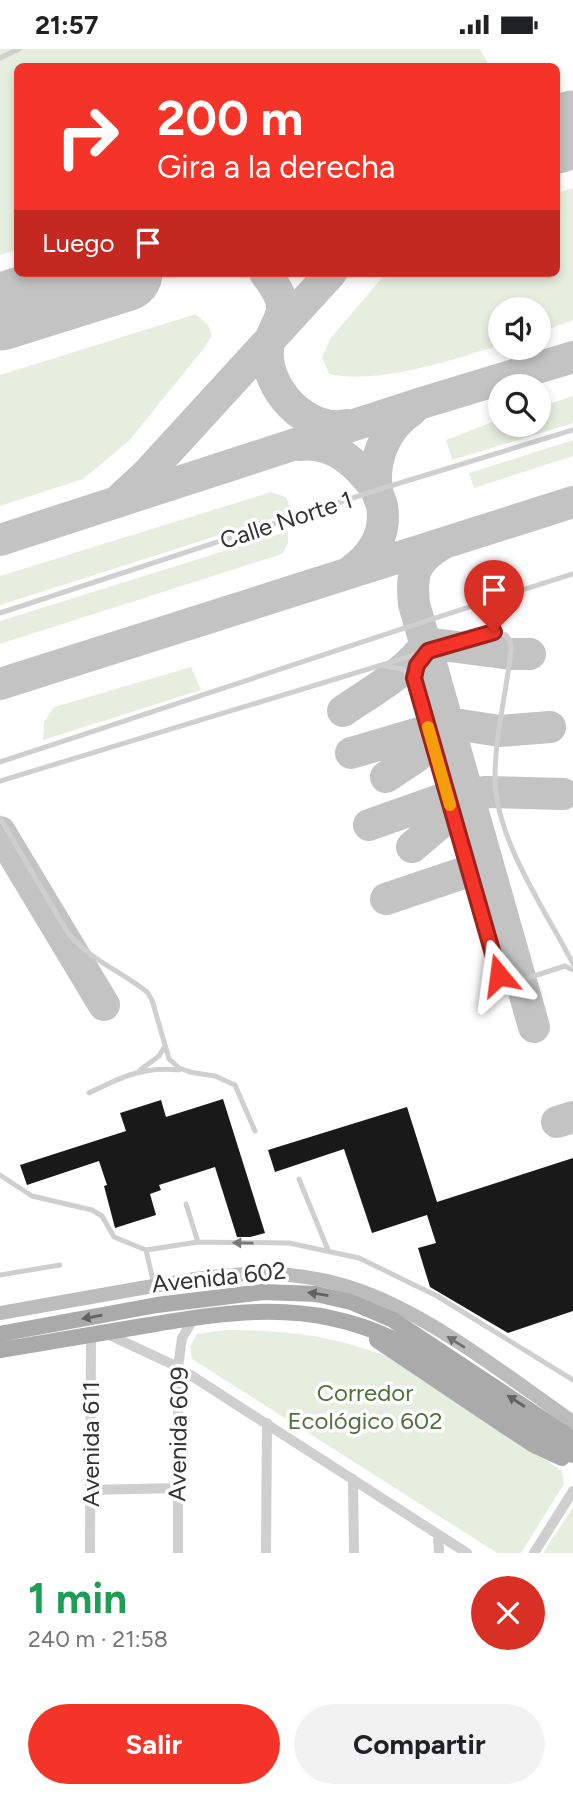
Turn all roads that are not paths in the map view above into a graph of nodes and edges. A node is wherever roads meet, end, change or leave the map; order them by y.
1 (19, 49) edge
2 (0, 58) edge
3 (573, 430) edge
4 (573, 574) edge
5 (0, 613) edge
6 (428, 651) junction
7 (382, 665) junction
8 (414, 678) junction
9 (0, 762) edge
10 (0, 781) edge
11 (0, 818) edge
12 (568, 954) junction
13 (573, 964) edge
14 (565, 966) junction
15 (573, 970) edge
16 (165, 1046) junction
17 (136, 1072) junction
18 (191, 1072) junction
19 (89, 1093) dead end
20 (256, 1131) dead end
21 (0, 1175) edge
22 (299, 1179) dead end
23 (186, 1204) dead end
24 (198, 1242) junction
25 (146, 1250) junction
26 (328, 1250) junction
27 (60, 1265) dead end
28 (0, 1275) edge
29 (155, 1286) junction
30 (0, 1313) edge
31 (194, 1318) junction
32 (360, 1324) junction
33 (0, 1334) edge
34 (97, 1334) junction
35 (19, 1347) junction
36 (0, 1350) edge
37 (0, 1362) edge
38 (178, 1367) junction
39 (573, 1380) edge
40 (573, 1422) edge
41 (267, 1423) junction
42 (573, 1439) edge
43 (573, 1455) edge
44 (573, 1461) edge
45 (353, 1479) junction
46 (177, 1488) junction
47 (90, 1490) junction
48 (573, 1491) edge
49 (439, 1536) junction
50 (90, 1553) edge
51 (178, 1553) edge
52 (266, 1553) edge
53 (354, 1553) edge
54 (439, 1553) edge
55 (467, 1553) edge
56 (534, 1553) edge

1 - 2 lane
3 - 5 lane, Calle Norte 1
4 - 9 lane
6 - 7 lane
6 - 8 lane
6 - 12 lane
7 - 8 lane
7 - 10 lane
8 - 14 lane
11 - 16 lane
12 - 13 lane
12 - 14 lane
14 - 15 lane
16 - 17 lane
16 - 18 lane
17 - 18 lane
17 - 19 lane
18 - 20 lane
21 - 25 lane
22 - 26 lane
23 - 24 lane
24 - 25 lane
26 -> 24 lane
25 - 29 lane
26 - 39 lane
27 - 28 lane
29 - 30 main road
40 -> 29 main road
31 - 32 main road, Avenida 602
31 - 34 main road, Avenida 602
31 - 38 street, Avenida 609
32 - 43 main road, Avenida 602
32 - 44 main road, Avenida 602
42 -> 33 main road, Avenida 602
34 - 35 main road, Avenida 602
34 - 38 street
34 - 47 street, Avenida 611
35 - 36 main road, Avenida 602
35 - 37 main road
38 - 41 street
38 - 46 street, Avenida 609
41 - 45 street
41 - 52 street
45 - 49 street
45 - 53 street
46 - 47 street
46 - 51 street, Avenida 609
47 - 50 street, Avenida 611
48 - 56 street
49 - 54 street
49 - 55 street

